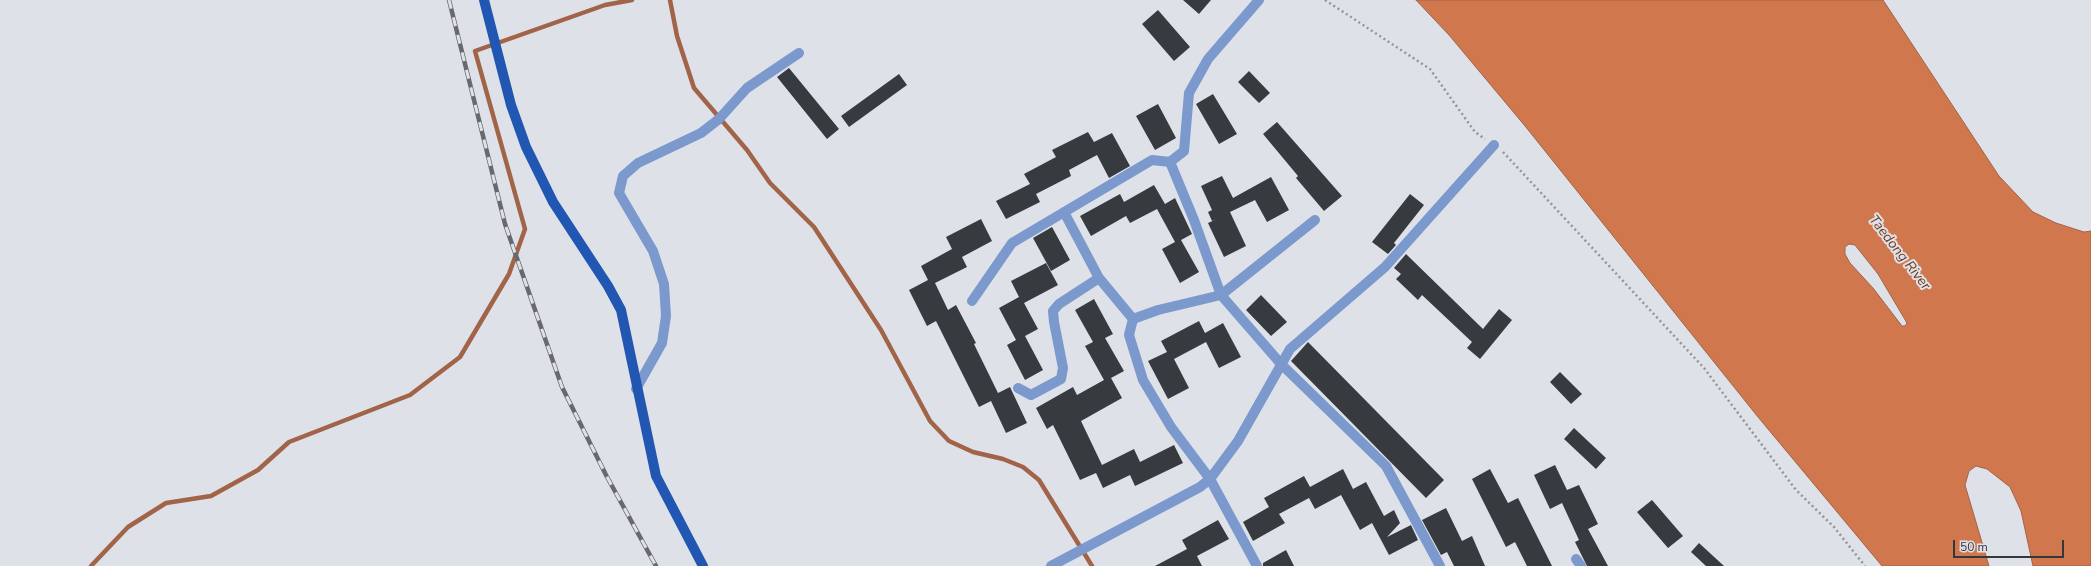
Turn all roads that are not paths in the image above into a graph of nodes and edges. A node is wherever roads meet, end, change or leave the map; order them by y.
1 (484, 0) edge
2 (1259, 0) edge
3 (799, 53) dead end
4 (1494, 145) road end
5 (1170, 162) junction
6 (1064, 212) junction
7 (1315, 220) dead end
8 (1099, 278) junction
9 (1221, 295) junction
10 (972, 301) dead end
11 (1134, 320) junction
12 (1281, 364) junction
13 (1018, 388) dead end
14 (636, 389) junction
15 (1210, 479) junction
16 (703, 566) edge
17 (1051, 566) edge
18 (1257, 566) edge
19 (1440, 566) edge

1 - 14 main road
2 - 5 street
3 - 14 street
4 - 12 street
5 - 6 street
5 - 9 street
6 - 8 street
6 - 10 street
7 - 9 street
8 - 11 street
8 - 13 street
9 - 11 street
9 - 12 street
11 - 15 street
12 - 15 street
12 - 19 street
14 - 16 main road
15 - 17 street
15 - 18 street

